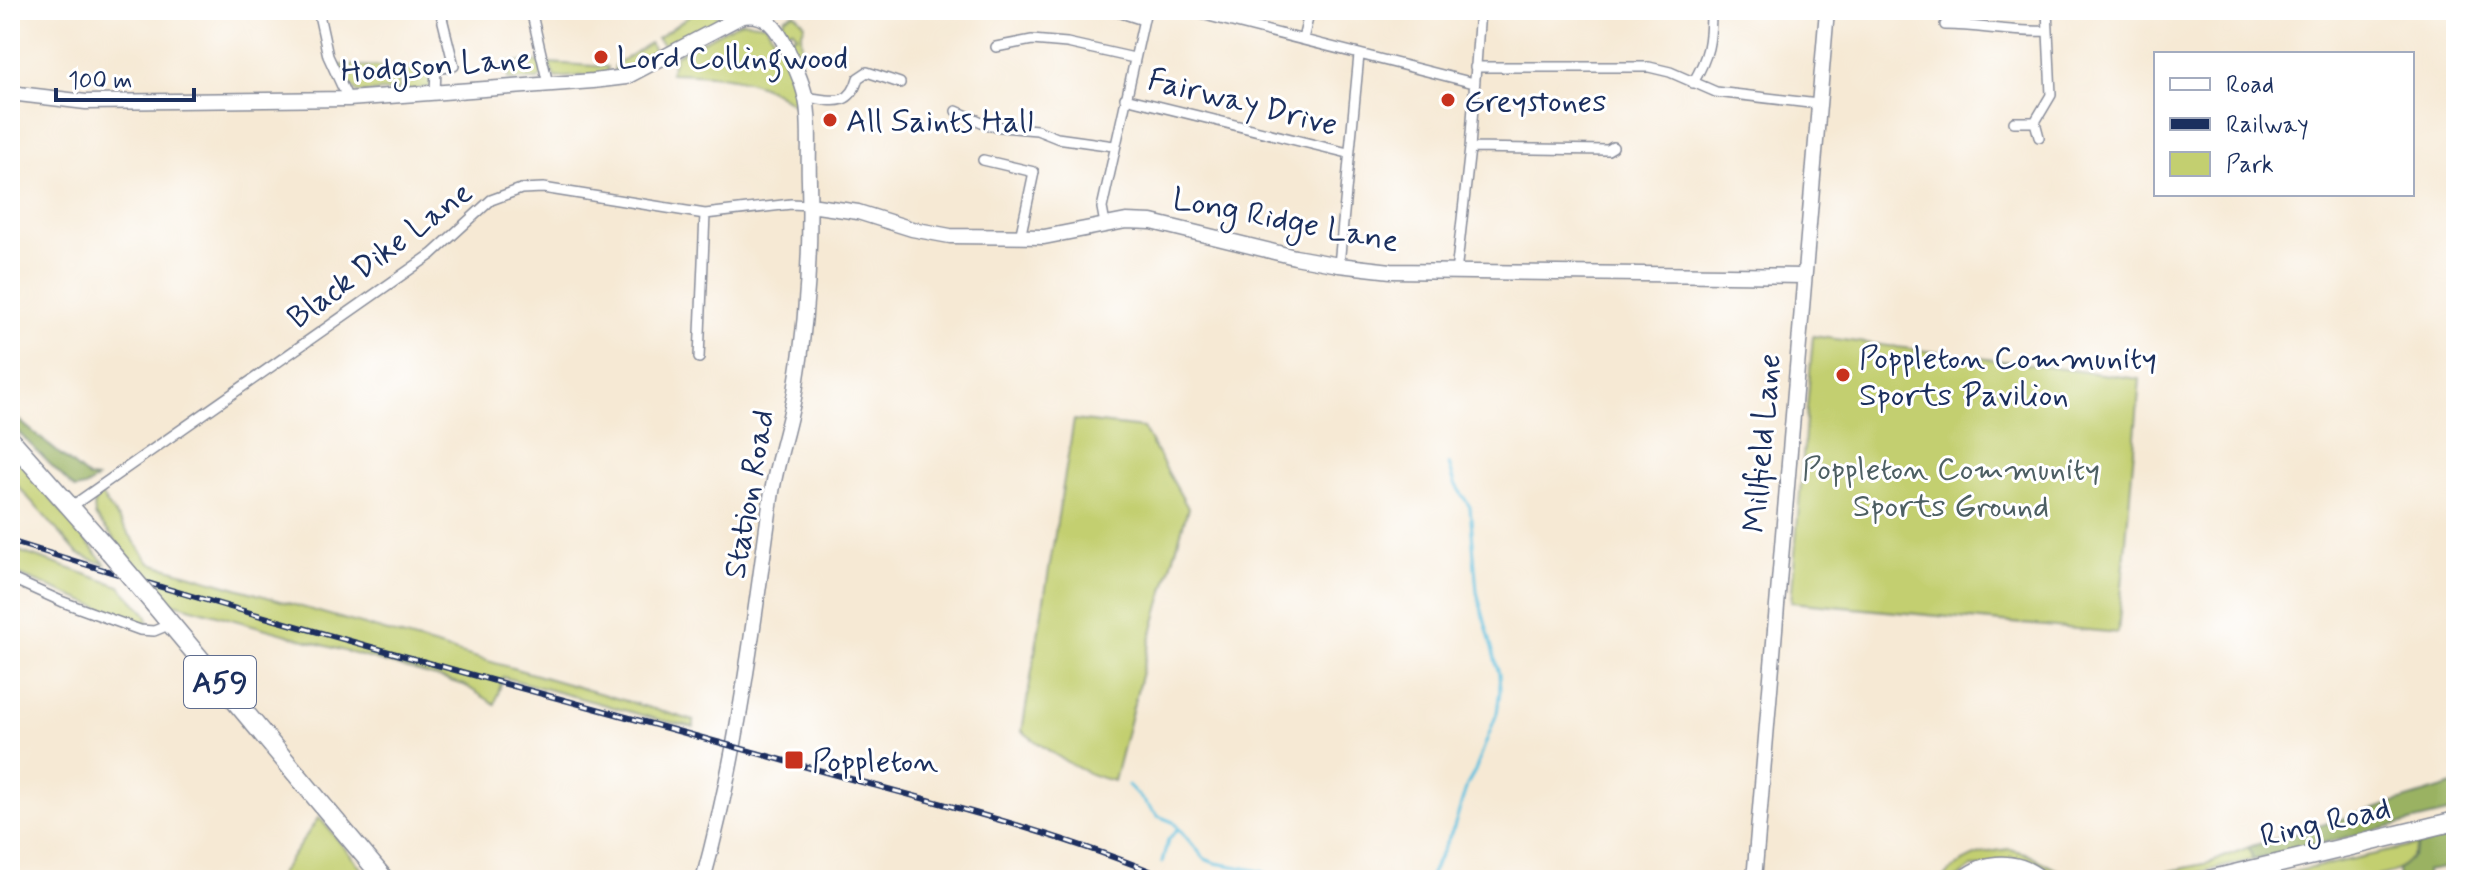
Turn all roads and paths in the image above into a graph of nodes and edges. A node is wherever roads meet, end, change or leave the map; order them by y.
1 (318, 10) edge
2 (440, 10) edge
3 (531, 10) edge
4 (1112, 10) edge
5 (1185, 10) edge
6 (1310, 10) edge
7 (1480, 10) edge
8 (1711, 10) edge
9 (1827, 10) edge
10 (1964, 10) edge
11 (2047, 10) edge
12 (744, 13) edge
13 (1144, 15) edge
14 (772, 16) edge
15 (1945, 25) dead end
16 (1966, 25) junction
17 (2047, 31) junction
18 (1303, 39) junction
19 (996, 47) dead end
20 (1359, 55) junction
21 (1134, 58) junction
22 (1475, 67) junction
23 (900, 83) dead end
24 (1474, 83) junction
25 (1693, 83) junction
26 (548, 84) junction
27 (10, 93) edge
28 (435, 93) junction
29 (805, 97) junction
30 (1125, 98) junction
31 (348, 99) junction
32 (1818, 104) junction
33 (956, 111) dead end
34 (2014, 122) dead end
35 (2035, 122) junction
36 (2039, 137) dead end
37 (1114, 146) junction
38 (1613, 147) dead end
39 (1470, 148) junction
40 (1348, 153) junction
41 (983, 160) dead end
42 (810, 205) junction
43 (705, 214) junction
44 (1105, 224) junction
45 (1020, 238) junction
46 (1339, 265) junction
47 (1456, 273) junction
48 (1804, 276) junction
49 (699, 358) dead end
50 (10, 439) edge
51 (72, 506) junction
52 (10, 578) edge
53 (171, 624) junction
54 (2456, 821) edge
55 (385, 880) edge
56 (703, 880) edge
57 (1754, 880) edge
58 (1964, 880) edge
59 (2040, 880) edge
60 (2209, 880) edge

1 - 31 street
2 - 28 street
3 - 26 street
4 - 13 street
5 - 18 street
6 - 18 street
7 - 22 street
8 - 25 street
9 - 32 street, Millfield Lane
10 - 16 street
11 - 17 street
12 - 14 street
12 - 26 street, Hodgson Lane
13 - 21 street
14 - 29 street, Station Road
15 - 16 street
16 - 17 street
17 - 35 street
18 - 20 street
19 - 21 street
20 - 24 street
20 - 40 street
21 - 30 street
22 - 24 street
22 - 25 street
23 - 29 street
24 - 39 street
25 - 32 street
26 - 28 street, Hodgson Lane
27 - 31 street, Hodgson Lane
28 - 31 street, Hodgson Lane
29 - 42 street, Station Road
30 - 37 street
30 - 40 street, Fairway Drive
32 - 48 street, Millfield Lane
33 - 37 street
34 - 35 street
35 - 36 street
37 - 44 street
38 - 39 street
39 - 47 street
40 - 46 street
41 - 45 street
42 - 43 street, Black Dike Lane
42 - 45 street, Long Ridge Lane
42 - 56 street, Station Road
43 - 49 street
43 - 51 street, Black Dike Lane
44 - 45 street, Long Ridge Lane
44 - 46 street, Long Ridge Lane
46 - 47 street, Long Ridge Lane
47 - 48 street, Long Ridge Lane
48 - 57 street, Millfield Lane
50 - 51 highway, A59
51 - 53 highway, A59, bridge
52 - 53 street
53 - 55 highway, A59
54 - 60 highway, Ring Road
58 - 59 highway

